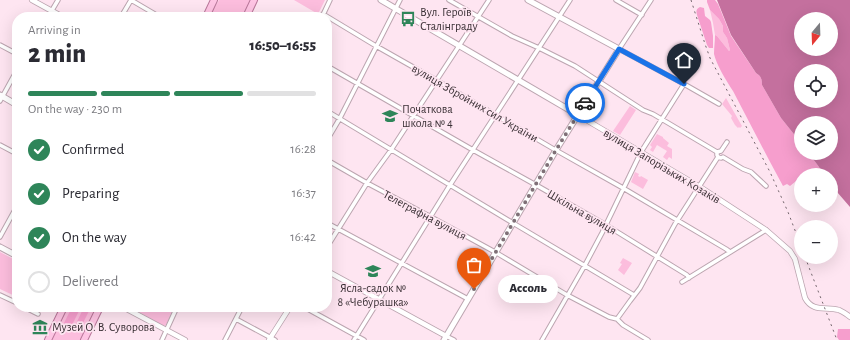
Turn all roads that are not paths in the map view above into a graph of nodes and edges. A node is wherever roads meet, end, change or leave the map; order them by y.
1 (32, 0) edge
2 (58, 0) edge
3 (131, 0) edge
4 (213, 0) edge
5 (254, 0) edge
6 (330, 0) edge
7 (381, 0) edge
8 (400, 0) edge
9 (449, 0) edge
10 (488, 0) edge
11 (528, 0) edge
12 (570, 0) edge
13 (616, 0) edge
14 (650, 0) edge
15 (396, 9) junction
16 (51, 11) joint
17 (124, 12) edge
18 (151, 12) edge
19 (208, 12) edge
20 (248, 12) edge
21 (325, 12) edge
22 (642, 15) junction
23 (478, 17) junction
24 (559, 17) junction
25 (332, 21) edge
26 (0, 45) edge
27 (376, 46) junction
28 (458, 46) junction
29 (539, 48) junction
30 (619, 49) junction
31 (12, 51) edge
32 (332, 69) edge
33 (12, 79) edge
34 (436, 80) junction
35 (518, 80) junction
36 (598, 82) junction
37 (358, 83) junction
38 (684, 84) junction
39 (1, 98) edge
40 (12, 103) edge
41 (719, 104) dead end
42 (332, 114) edge
43 (413, 115) junction
44 (495, 115) junction
45 (578, 115) junction
46 (340, 118) junction
47 (662, 120) junction
48 (332, 132) edge
49 (727, 142) dead end
50 (0, 145) edge
51 (391, 150) junction
52 (473, 150) junction
53 (556, 150) junction
54 (12, 151) edge
55 (719, 151) junction
56 (641, 152) junction
57 (718, 157) junction
58 (332, 163) edge
59 (367, 184) junction
60 (450, 185) junction
61 (536, 185) junction
62 (766, 186) dead end
63 (700, 187) junction
64 (623, 188) junction
65 (12, 215) edge
66 (430, 217) junction
67 (678, 220) junction
68 (513, 223) junction
69 (606, 225) junction
70 (332, 226) edge
71 (338, 230) junction
72 (766, 230) junction
73 (0, 238) edge
74 (332, 239) edge
75 (0, 247) edge
76 (495, 252) junction
77 (730, 252) junction
78 (12, 253) edge
79 (657, 257) junction
80 (402, 263) junction
81 (585, 265) junction
82 (332, 274) edge
83 (689, 278) junction
84 (682, 282) dead end
85 (0, 295) edge
86 (567, 295) junction
87 (634, 295) junction
88 (468, 299) junction
89 (379, 300) junction
90 (12, 301) edge
91 (34, 312) edge
92 (62, 312) edge
93 (98, 312) edge
94 (132, 312) edge
95 (175, 312) edge
96 (240, 312) edge
97 (287, 312) edge
98 (312, 312) edge
99 (38, 314) dead end
100 (850, 317) edge
101 (236, 319) junction
102 (617, 320) junction
103 (166, 330) junction
104 (356, 338) edge
105 (445, 338) edge
106 (272, 339) edge
107 (48, 340) edge
108 (85, 340) edge
109 (162, 340) edge
110 (185, 340) edge
111 (225, 340) edge
112 (364, 340) edge
113 (454, 340) edge
114 (542, 340) edge
115 (648, 340) edge

1 - 16 street
2 - 16 street
3 - 17 street
3 - 18 street
4 - 19 main road
5 - 20 main road
6 - 21 street
7 - 15 main road, вулиця Запорізьких Козаків
8 - 15 street
9 - 23 street
10 - 23 street
11 - 24 main road
12 - 24 street
13 - 22 street
14 - 22 street
15 - 27 street
15 - 28 main road, вулиця Запорізьких Козаків
22 - 30 street
23 - 28 street
23 - 29 street
24 - 29 street
24 - 30 main road
25 - 27 street, вулиця Збройних сил України
26 - 31 street
27 - 34 street, вулиця Збройних сил України
27 - 37 street
28 - 34 street
28 - 35 main road, вулиця Запорізьких Козаків
29 - 35 street
29 - 36 street
30 - 36 main road
30 - 38 street
32 - 37 street, Шкільна вулиця
33 - 39 street
34 - 43 street
34 - 44 street, вулиця Збройних сил України
35 - 44 street
35 - 45 main road, вулиця Запорізьких Козаків
36 - 45 main road
36 - 47 street
37 - 43 street, Шкільна вулиця
37 - 46 street
38 - 41 street
38 - 47 street
39 - 40 main road
42 - 46 street
43 - 51 street
43 - 52 street, Шкільна вулиця
44 - 52 street
44 - 53 street, вулиця Збройних сил України
45 - 53 main road
45 - 56 street, вулиця Запорізьких Козаків
46 - 48 street
46 - 51 street
47 - 55 street
47 - 56 street
49 - 55 street
50 - 54 street
51 - 59 street
51 - 60 street
52 - 60 street
52 - 61 street, Шкільна вулиця
53 - 61 main road
53 - 64 street, вулиця Збройних сил України
55 - 57 street
56 - 63 street, вулиця Запорізьких Козаків
56 - 64 street
57 - 62 street
57 - 63 street
58 - 59 street, Телеграфна вулиця
59 - 66 street, Телеграфна вулиця
59 - 71 street
60 - 66 street
60 - 68 street
61 - 68 main road
61 - 69 street, Шкільна вулиця
63 - 67 street
63 - 72 street, вулиця Запорізьких Козаків
64 - 67 street, вулиця Збройних сил України
64 - 69 street
65 - 73 street
66 - 76 street, Телеграфна вулиця
66 - 80 street
67 - 77 street, вулиця Збройних сил України
67 - 79 street
68 - 76 main road
68 - 81 street
69 - 79 street, Шкільна вулиця
69 - 81 street
70 - 71 street
71 - 74 street
71 - 80 street
72 - 77 street
72 - 100 street, вулиця Запорізьких Козаків
75 - 78 main road
76 - 86 street, Телеграфна вулиця
76 - 88 main road
77 - 83 street
79 - 83 street, Шкільна вулиця
79 - 87 street
80 - 88 street
80 - 89 street
81 - 86 street
81 - 87 street
82 - 89 street
83 - 84 street
85 - 90 street
86 - 102 street, Телеграфна вулиця
86 - 114 street
87 - 102 street
88 - 105 main road
89 - 104 street
89 - 105 street
91 - 99 street
92 - 107 main road
93 - 108 main road
94 - 103 street
95 - 103 street
96 - 101 street
97 - 106 street
98 - 104 street
101 - 106 street
101 - 111 street
102 - 115 street, Телеграфна вулиця
103 - 109 street
103 - 110 street
104 - 112 street
105 - 113 street

